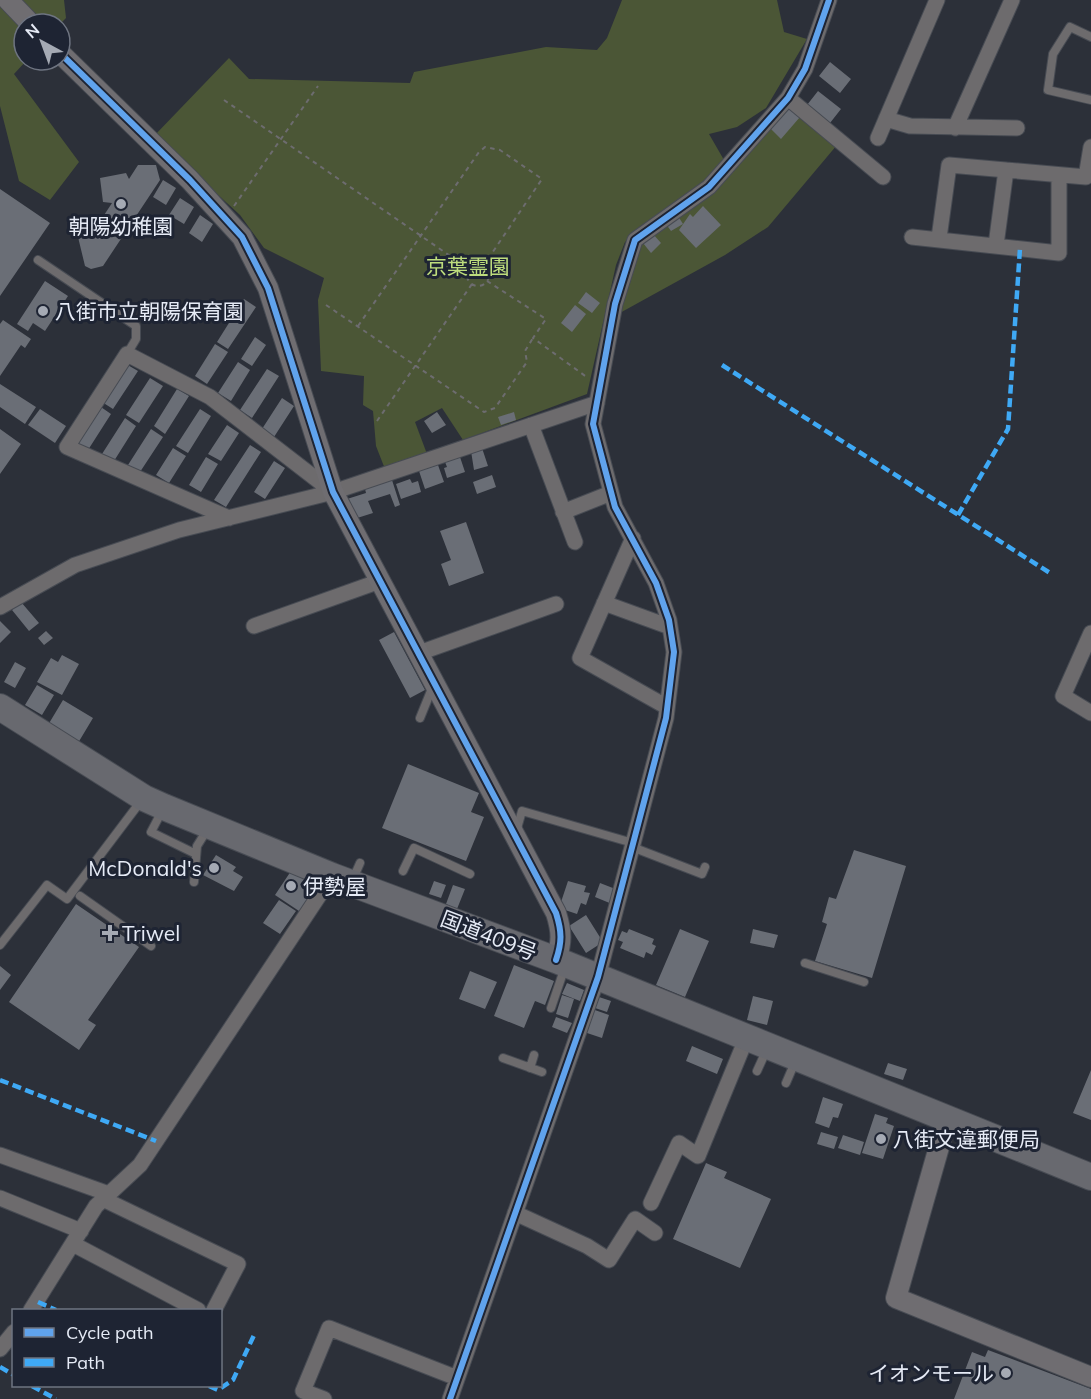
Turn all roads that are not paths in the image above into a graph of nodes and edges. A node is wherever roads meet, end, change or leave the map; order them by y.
1 (8, 0) edge
2 (829, 0) edge
3 (937, 0) edge
4 (1012, 0) edge
5 (20, 12) edge
6 (1091, 37) edge
7 (72, 65) edge
8 (788, 98) junction
9 (1091, 100) edge
10 (886, 119) junction
11 (955, 128) junction
12 (1017, 128) dead end
13 (878, 138) dead end
14 (1091, 148) edge
15 (1006, 170) junction
16 (1059, 175) junction
17 (883, 177) dead end
18 (912, 237) dead end
19 (939, 238) junction
20 (996, 245) junction
21 (38, 260) dead end
22 (127, 354) junction
23 (597, 403) junction
24 (531, 425) junction
25 (333, 492) junction
26 (610, 493) junction
27 (563, 512) junction
28 (229, 518) junction
29 (633, 538) junction
30 (575, 542) dead end
31 (380, 581) junction
32 (604, 603) junction
33 (556, 604) dead end
34 (0, 607) edge
35 (254, 626) dead end
36 (670, 627) junction
37 (1091, 633) edge
38 (418, 653) junction
39 (434, 684) junction
40 (0, 707) edge
41 (667, 707) junction
42 (1091, 713) edge
43 (420, 718) dead end
44 (154, 802) junction
45 (210, 826) junction
46 (515, 837) junction
47 (633, 845) junction
48 (196, 854) junction
49 (705, 867) dead end
50 (403, 871) dead end
51 (348, 874) junction
52 (470, 874) dead end
53 (194, 882) dead end
54 (80, 896) dead end
55 (0, 945) edge
56 (152, 946) dead end
57 (561, 963) junction
58 (805, 963) dead end
59 (598, 977) junction
60 (864, 982) dead end
61 (550, 1008) dead end
62 (785, 1050) junction
63 (534, 1055) dead end
64 (503, 1058) dead end
65 (530, 1068) junction
66 (757, 1071) dead end
67 (542, 1072) dead end
68 (786, 1083) dead end
69 (947, 1119) junction
70 (0, 1155) edge
71 (1091, 1177) edge
72 (106, 1197) junction
73 (0, 1198) edge
74 (651, 1203) dead end
75 (515, 1214) junction
76 (655, 1233) dead end
77 (77, 1238) junction
78 (32, 1309) edge
79 (195, 1309) edge
80 (215, 1309) edge
81 (1091, 1377) edge
82 (457, 1378) junction
83 (324, 1399) edge
84 (450, 1399) edge

1 - 5 street
2 - 8 street
3 - 10 street
4 - 11 street
6 - 9 lane
7 - 25 street
8 - 17 street
8 - 23 street
10 - 11 street
10 - 13 street
11 - 12 street
14 - 16 street
15 - 16 street
15 - 19 street
15 - 20 street
16 - 20 street
18 - 19 street
19 - 20 street
21 - 22 lane
22 - 25 street
22 - 28 street
23 - 24 street
23 - 26 street
24 - 25 street
24 - 27 street
25 - 28 street
25 - 31 street
26 - 27 street
26 - 29 street
27 - 30 street
28 - 34 street
29 - 32 street
29 - 36 street
31 - 35 street
31 - 38 street
32 - 36 street
32 - 41 street
33 - 38 street
36 - 41 street
37 - 42 street
38 - 39 street
39 - 43 lane
39 - 46 street
40 - 44 highway, 国道409号
41 - 47 street
44 - 45 highway, 国道409号
44 - 48 lane
44 - 55 lane
45 - 48 lane
45 - 51 highway, 国道409号
46 - 47 lane
46 - 57 street
47 - 49 lane
47 - 59 street
48 - 53 lane
50 - 52 lane
51 - 57 highway, 国道409号
51 - 72 street
54 - 56 lane
57 - 59 highway, 国道409号
57 - 61 lane
58 - 60 lane
59 - 62 highway, 国道409号
59 - 75 street
62 - 66 lane
62 - 68 lane
62 - 69 highway, 国道409号
62 - 74 street
63 - 65 lane
64 - 65 lane
65 - 67 lane
69 - 71 highway, 国道409号
69 - 81 street
70 - 72 street
72 - 77 street
72 - 80 street
73 - 77 street
75 - 76 street
75 - 82 street
77 - 78 street
77 - 79 street
82 - 83 street
82 - 84 street

